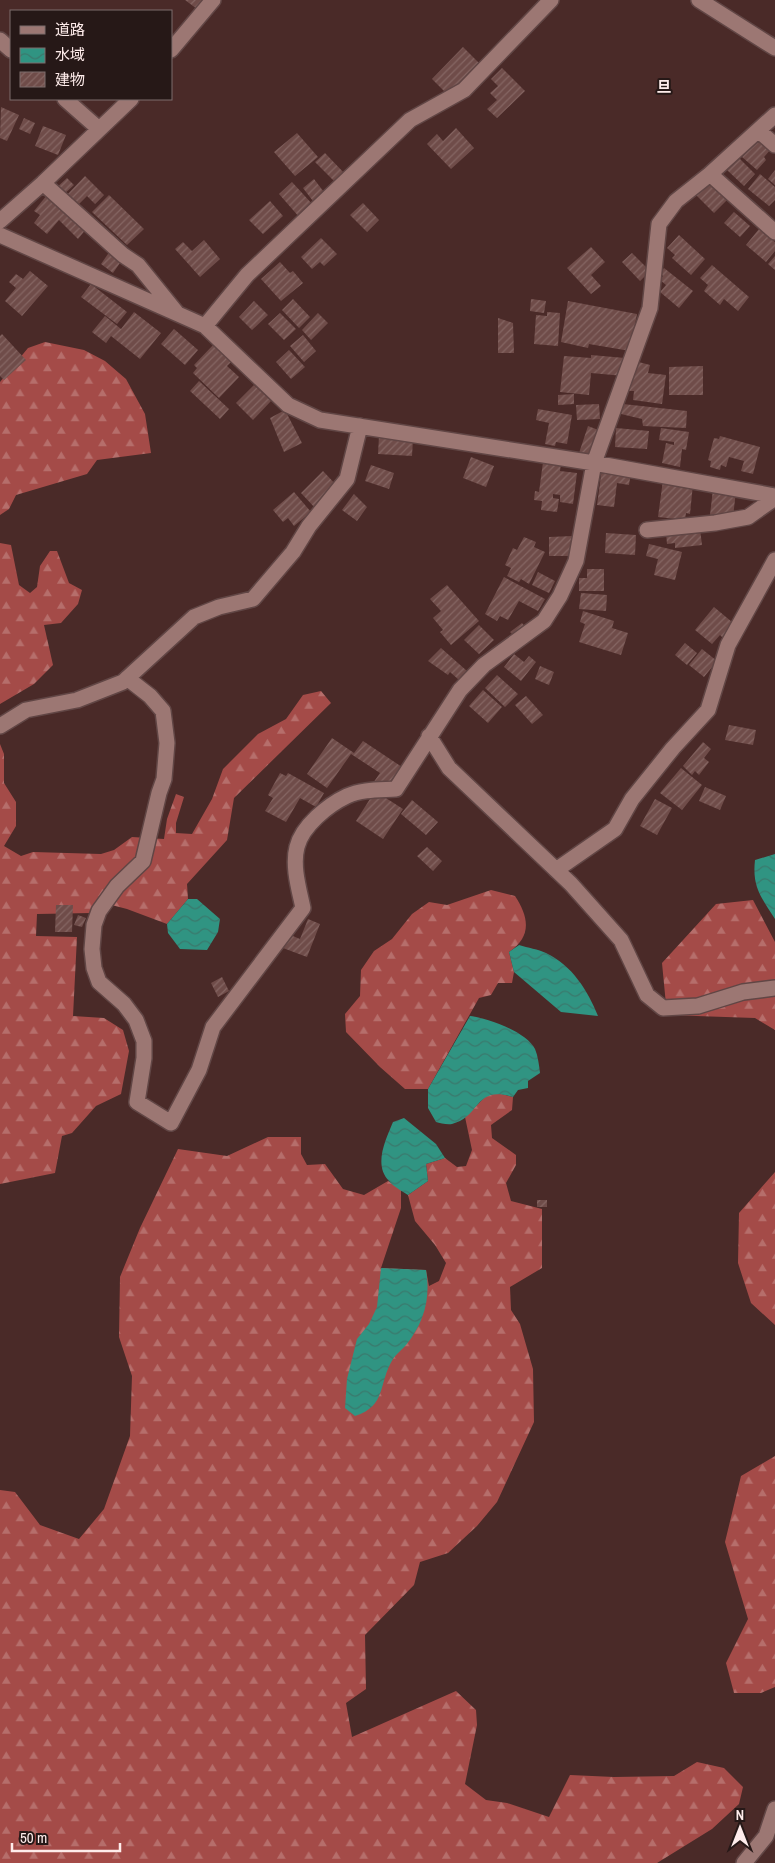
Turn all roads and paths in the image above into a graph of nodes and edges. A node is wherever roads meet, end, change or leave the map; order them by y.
1 (213, 0) edge
2 (551, 0) edge
3 (699, 0) edge
4 (0, 40) edge
5 (775, 48) edge
6 (10, 49) edge
7 (172, 49) edge
8 (67, 100) edge
9 (130, 100) edge
10 (775, 115) edge
11 (99, 129) junction
12 (759, 131) junction
13 (775, 145) edge
14 (710, 174) junction
15 (43, 183) junction
16 (0, 221) edge
17 (775, 232) edge
18 (0, 234) edge
19 (178, 314) junction
20 (205, 326) junction
21 (360, 426) junction
22 (594, 463) junction
23 (775, 497) edge
24 (647, 530) dead end
25 (775, 560) edge
26 (127, 678) junction
27 (0, 726) edge
28 (429, 736) junction
29 (556, 870) junction
30 (775, 988) edge
31 (775, 1809) edge
32 (744, 1863) edge

1 - 7 street
2 - 20 street
3 - 5 street
4 - 6 street
8 - 11 street
9 - 11 street
10 - 12 street
11 - 15 street
12 - 13 street
12 - 14 street
14 - 17 street
14 - 22 street
15 - 16 street
15 - 19 street
18 - 19 street
19 - 20 street
20 - 21 street
21 - 22 street
21 - 26 street
22 - 23 street
22 - 28 street
23 - 24 street
25 - 29 street
26 - 27 street
26 - 28 street
28 - 29 street
29 - 30 street
31 - 32 street

